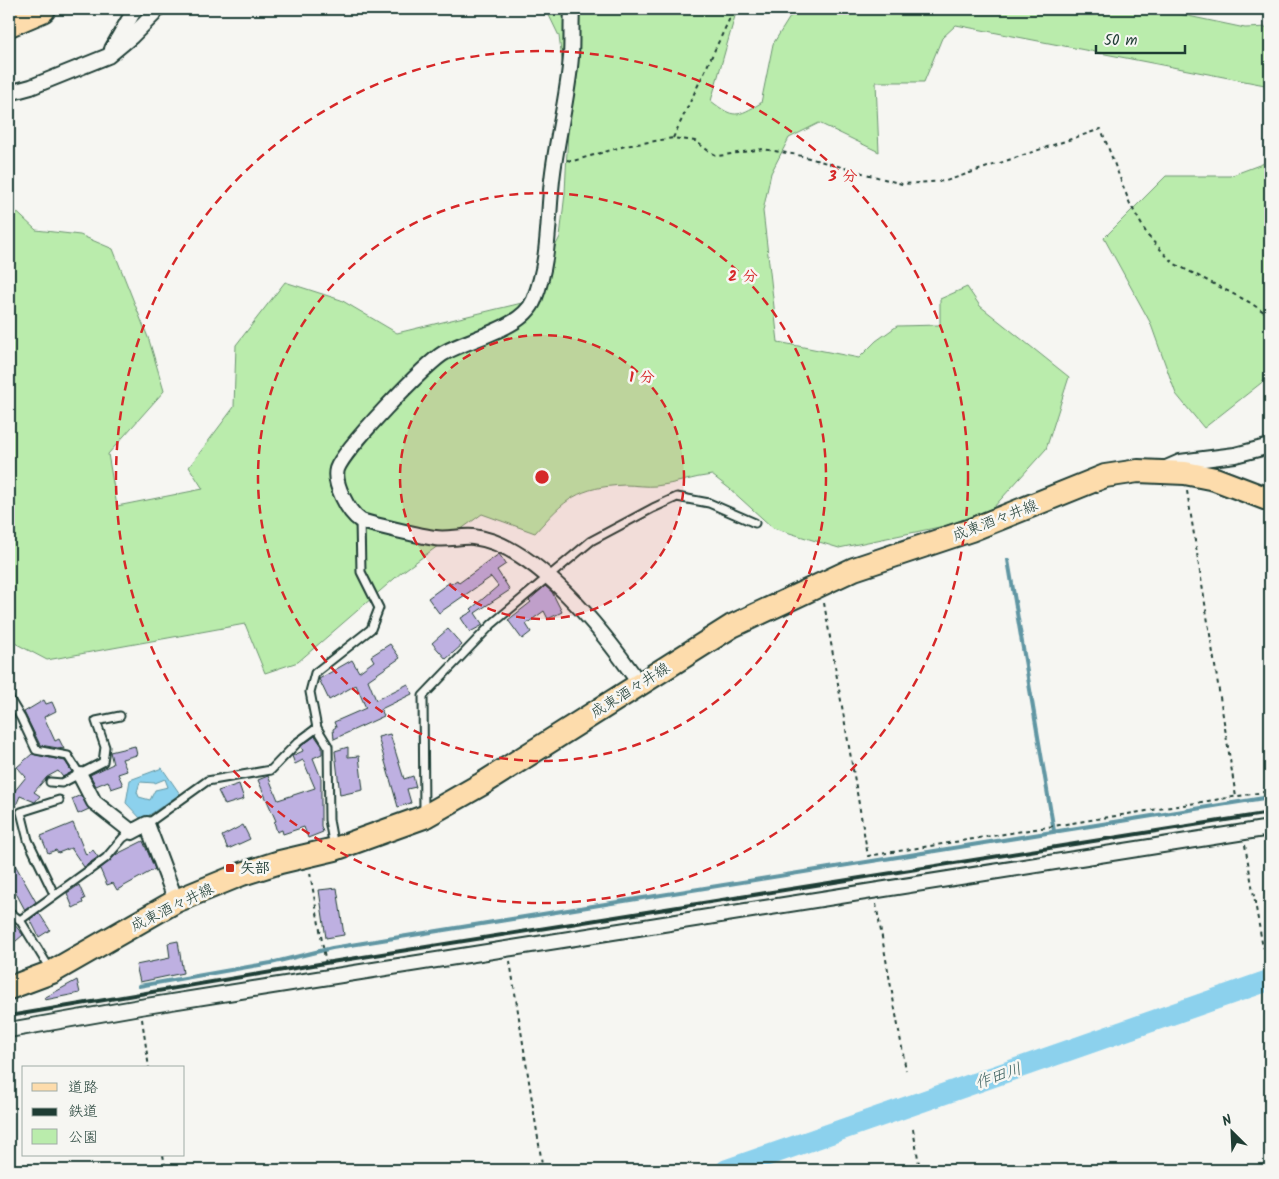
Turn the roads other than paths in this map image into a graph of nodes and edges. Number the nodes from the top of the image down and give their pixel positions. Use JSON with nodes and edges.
{"nodes":[{"id":1,"x":42,"y":9,"type":"edge"},
{"id":2,"x":135,"y":9,"type":"edge"},
{"id":3,"x":156,"y":9,"type":"edge"},
{"id":4,"x":572,"y":9,"type":"edge"},
{"id":5,"x":9,"y":23,"type":"edge"},
{"id":6,"x":108,"y":56,"type":"junction"},
{"id":7,"x":9,"y":93,"type":"edge"},
{"id":8,"x":1270,"y":446,"type":"edge"},
{"id":9,"x":1159,"y":472,"type":"junction"},
{"id":10,"x":1270,"y":500,"type":"edge"},
{"id":11,"x":360,"y":520,"type":"junction"},
{"id":12,"x":755,"y":522,"type":"dead end"},
{"id":13,"x":549,"y":577,"type":"junction"},
{"id":14,"x":639,"y":683,"type":"junction"},
{"id":15,"x":9,"y":698,"type":"edge"},
{"id":16,"x":120,"y":716,"type":"dead end"},
{"id":17,"x":317,"y":728,"type":"junction"},
{"id":18,"x":80,"y":775,"type":"junction"},
{"id":19,"x":50,"y":782,"type":"dead end"},
{"id":20,"x":59,"y":800,"type":"dead end"},
{"id":21,"x":424,"y":817,"type":"junction"},
{"id":22,"x":147,"y":824,"type":"junction"},
{"id":23,"x":1270,"y":828,"type":"edge"},
{"id":24,"x":132,"y":832,"type":"junction"},
{"id":25,"x":335,"y":849,"type":"junction"},
{"id":26,"x":54,"y":894,"type":"junction"},
{"id":27,"x":176,"y":902,"type":"junction"},
{"id":28,"x":9,"y":912,"type":"edge"},
{"id":29,"x":20,"y":920,"type":"junction"},
{"id":30,"x":52,"y":972,"type":"junction"},
{"id":31,"x":9,"y":988,"type":"edge"},
{"id":32,"x":9,"y":1030,"type":"edge"}],
"edges":[{"from":1,"to":5,"type":"highway"},
{"from":2,"to":6,"type":"street"},
{"from":3,"to":6,"type":"street"},
{"from":4,"to":11,"type":"street"},
{"from":6,"to":7,"type":"street"},
{"from":8,"to":9,"type":"street"},
{"from":9,"to":10,"type":"main road","name":"成東酒々井線"},
{"from":9,"to":14,"type":"main road","name":"成東酒々井線"},
{"from":11,"to":13,"type":"street"},
{"from":11,"to":17,"type":"lane"},
{"from":12,"to":13,"type":"lane"},
{"from":13,"to":14,"type":"street"},
{"from":13,"to":21,"type":"lane"},
{"from":14,"to":21,"type":"main road","name":"成東酒々井線"},
{"from":15,"to":18,"type":"lane"},
{"from":16,"to":18,"type":"lane"},
{"from":17,"to":22,"type":"lane"},
{"from":17,"to":25,"type":"lane"},
{"from":18,"to":19,"type":"lane"},
{"from":18,"to":24,"type":"street"},
{"from":20,"to":26,"type":"lane"},
{"from":21,"to":25,"type":"main road","name":"成東酒々井線"},
{"from":22,"to":24,"type":"street"},
{"from":22,"to":27,"type":"street"},
{"from":23,"to":32,"type":"street"},
{"from":24,"to":26,"type":"lane"},
{"from":25,"to":27,"type":"main road","name":"成東酒々井線"},
{"from":26,"to":29,"type":"lane"},
{"from":27,"to":30,"type":"main road","name":"成東酒々井線"},
{"from":28,"to":29,"type":"lane"},
{"from":29,"to":30,"type":"lane"},
{"from":30,"to":31,"type":"main road","name":"成東酒々井線"}]}
